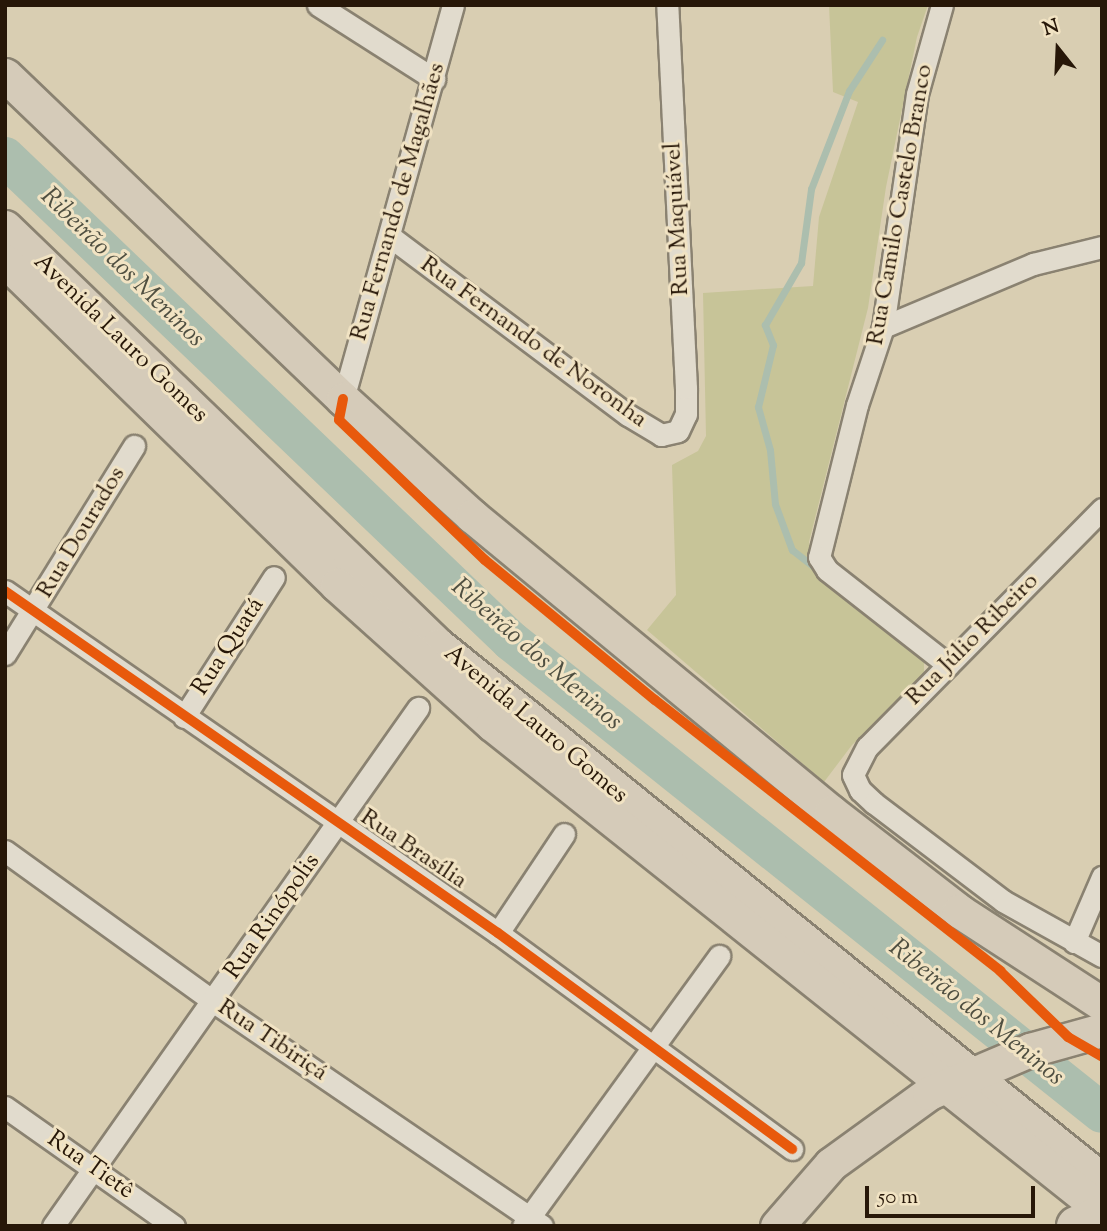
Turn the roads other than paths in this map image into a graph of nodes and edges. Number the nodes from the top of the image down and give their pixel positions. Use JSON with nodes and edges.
{"nodes":[{"id":1,"x":318,"y":5,"type":"edge"},
{"id":2,"x":453,"y":5,"type":"edge"},
{"id":3,"x":667,"y":5,"type":"edge"},
{"id":4,"x":942,"y":5,"type":"edge"},
{"id":5,"x":5,"y":75,"type":"edge"},
{"id":6,"x":434,"y":79,"type":"junction"},
{"id":7,"x":5,"y":227,"type":"edge"},
{"id":8,"x":392,"y":238,"type":"junction"},
{"id":9,"x":1102,"y":247,"type":"edge"},
{"id":10,"x":5,"y":261,"type":"edge"},
{"id":11,"x":883,"y":327,"type":"junction"},
{"id":12,"x":343,"y":399,"type":"junction"},
{"id":13,"x":678,"y":431,"type":"joint"},
{"id":14,"x":134,"y":446,"type":"dead end"},
{"id":15,"x":1102,"y":509,"type":"edge"},
{"id":16,"x":274,"y":577,"type":"dead end"},
{"id":17,"x":5,"y":591,"type":"edge"},
{"id":18,"x":35,"y":611,"type":"junction"},
{"id":19,"x":5,"y":654,"type":"edge"},
{"id":20,"x":948,"y":665,"type":"junction"},
{"id":21,"x":418,"y":708,"type":"dead end"},
{"id":22,"x":184,"y":717,"type":"junction"},
{"id":23,"x":338,"y":824,"type":"junction"},
{"id":24,"x":565,"y":834,"type":"dead end"},
{"id":25,"x":5,"y":851,"type":"edge"},
{"id":26,"x":1102,"y":877,"type":"edge"},
{"id":27,"x":498,"y":933,"type":"junction"},
{"id":28,"x":1074,"y":942,"type":"junction"},
{"id":29,"x":719,"y":956,"type":"dead end"},
{"id":30,"x":1102,"y":956,"type":"edge"},
{"id":31,"x":1048,"y":965,"type":"junction"},
{"id":32,"x":214,"y":1002,"type":"junction"},
{"id":33,"x":1102,"y":1004,"type":"edge"},
{"id":34,"x":1102,"y":1030,"type":"edge"},
{"id":35,"x":1065,"y":1038,"type":"junction"},
{"id":36,"x":654,"y":1046,"type":"junction"},
{"id":37,"x":954,"y":1079,"type":"junction"},
{"id":38,"x":5,"y":1107,"type":"edge"},
{"id":39,"x":792,"y":1149,"type":"dead end"},
{"id":40,"x":95,"y":1170,"type":"junction"},
{"id":41,"x":1102,"y":1180,"type":"edge"},
{"id":42,"x":1102,"y":1212,"type":"edge"},
{"id":43,"x":532,"y":1223,"type":"edge"},
{"id":44,"x":54,"y":1226,"type":"edge"},
{"id":45,"x":174,"y":1226,"type":"edge"},
{"id":46,"x":777,"y":1226,"type":"edge"},
{"id":47,"x":1076,"y":1226,"type":"edge"}],
"edges":[{"from":1,"to":6,"type":"street"},
{"from":2,"to":6,"type":"street","name":"Rua Fernando de Magalhães"},
{"from":3,"to":13,"type":"street","name":"Rua Maquiável"},
{"from":4,"to":11,"type":"street","name":"Rua Camilo Castelo Branco"},
{"from":5,"to":12,"type":"main road"},
{"from":6,"to":8,"type":"street","name":"Rua Fernando de Magalhães"},
{"from":7,"to":37,"type":"main road","name":"Avenida Lauro Gomes"},
{"from":8,"to":12,"type":"street","name":"Rua Fernando de Magalhães"},
{"from":8,"to":13,"type":"street","name":"Rua Fernando de Noronha"},
{"from":9,"to":11,"type":"street"},
{"from":10,"to":37,"type":"main road","name":"Avenida Lauro Gomes"},
{"from":11,"to":20,"type":"street","name":"Rua Camilo Castelo Branco"},
{"from":12,"to":31,"type":"main road"},
{"from":14,"to":18,"type":"street","name":"Rua Dourados"},
{"from":15,"to":20,"type":"street","name":"Rua Júlio Ribeiro"},
{"from":16,"to":22,"type":"street","name":"Rua Quatá"},
{"from":17,"to":18,"type":"street","name":"Rua Brasília"},
{"from":18,"to":19,"type":"street","name":"Rua Dourados"},
{"from":18,"to":22,"type":"street","name":"Rua Brasília"},
{"from":20,"to":28,"type":"street","name":"Rua Júlio Ribeiro"},
{"from":21,"to":23,"type":"street","name":"Rua Rinópolis"},
{"from":22,"to":23,"type":"street","name":"Rua Brasília"},
{"from":23,"to":27,"type":"street","name":"Rua Brasília"},
{"from":23,"to":32,"type":"street","name":"Rua Rinópolis"},
{"from":24,"to":27,"type":"street"},
{"from":25,"to":32,"type":"street","name":"Rua Tibiriçá"},
{"from":26,"to":28,"type":"street"},
{"from":27,"to":36,"type":"street","name":"Rua Brasília"},
{"from":28,"to":30,"type":"street"},
{"from":29,"to":36,"type":"street"},
{"from":31,"to":33,"type":"main road"},
{"from":31,"to":35,"type":"main road"},
{"from":32,"to":40,"type":"street","name":"Rua Rinópolis"},
{"from":32,"to":43,"type":"street","name":"Rua Tibiriçá"},
{"from":34,"to":35,"type":"main road"},
{"from":35,"to":37,"type":"main road"},
{"from":36,"to":39,"type":"street","name":"Rua Brasília"},
{"from":36,"to":43,"type":"street"},
{"from":37,"to":41,"type":"main road","name":"Avenida Lauro Gomes"},
{"from":37,"to":42,"type":"main road","name":"Avenida Lauro Gomes"},
{"from":37,"to":46,"type":"main road"},
{"from":38,"to":40,"type":"street","name":"Rua Tietê"},
{"from":40,"to":44,"type":"street","name":"Rua Rinópolis"},
{"from":40,"to":45,"type":"street","name":"Rua Tietê"},
{"from":42,"to":47,"type":"highway"}]}
